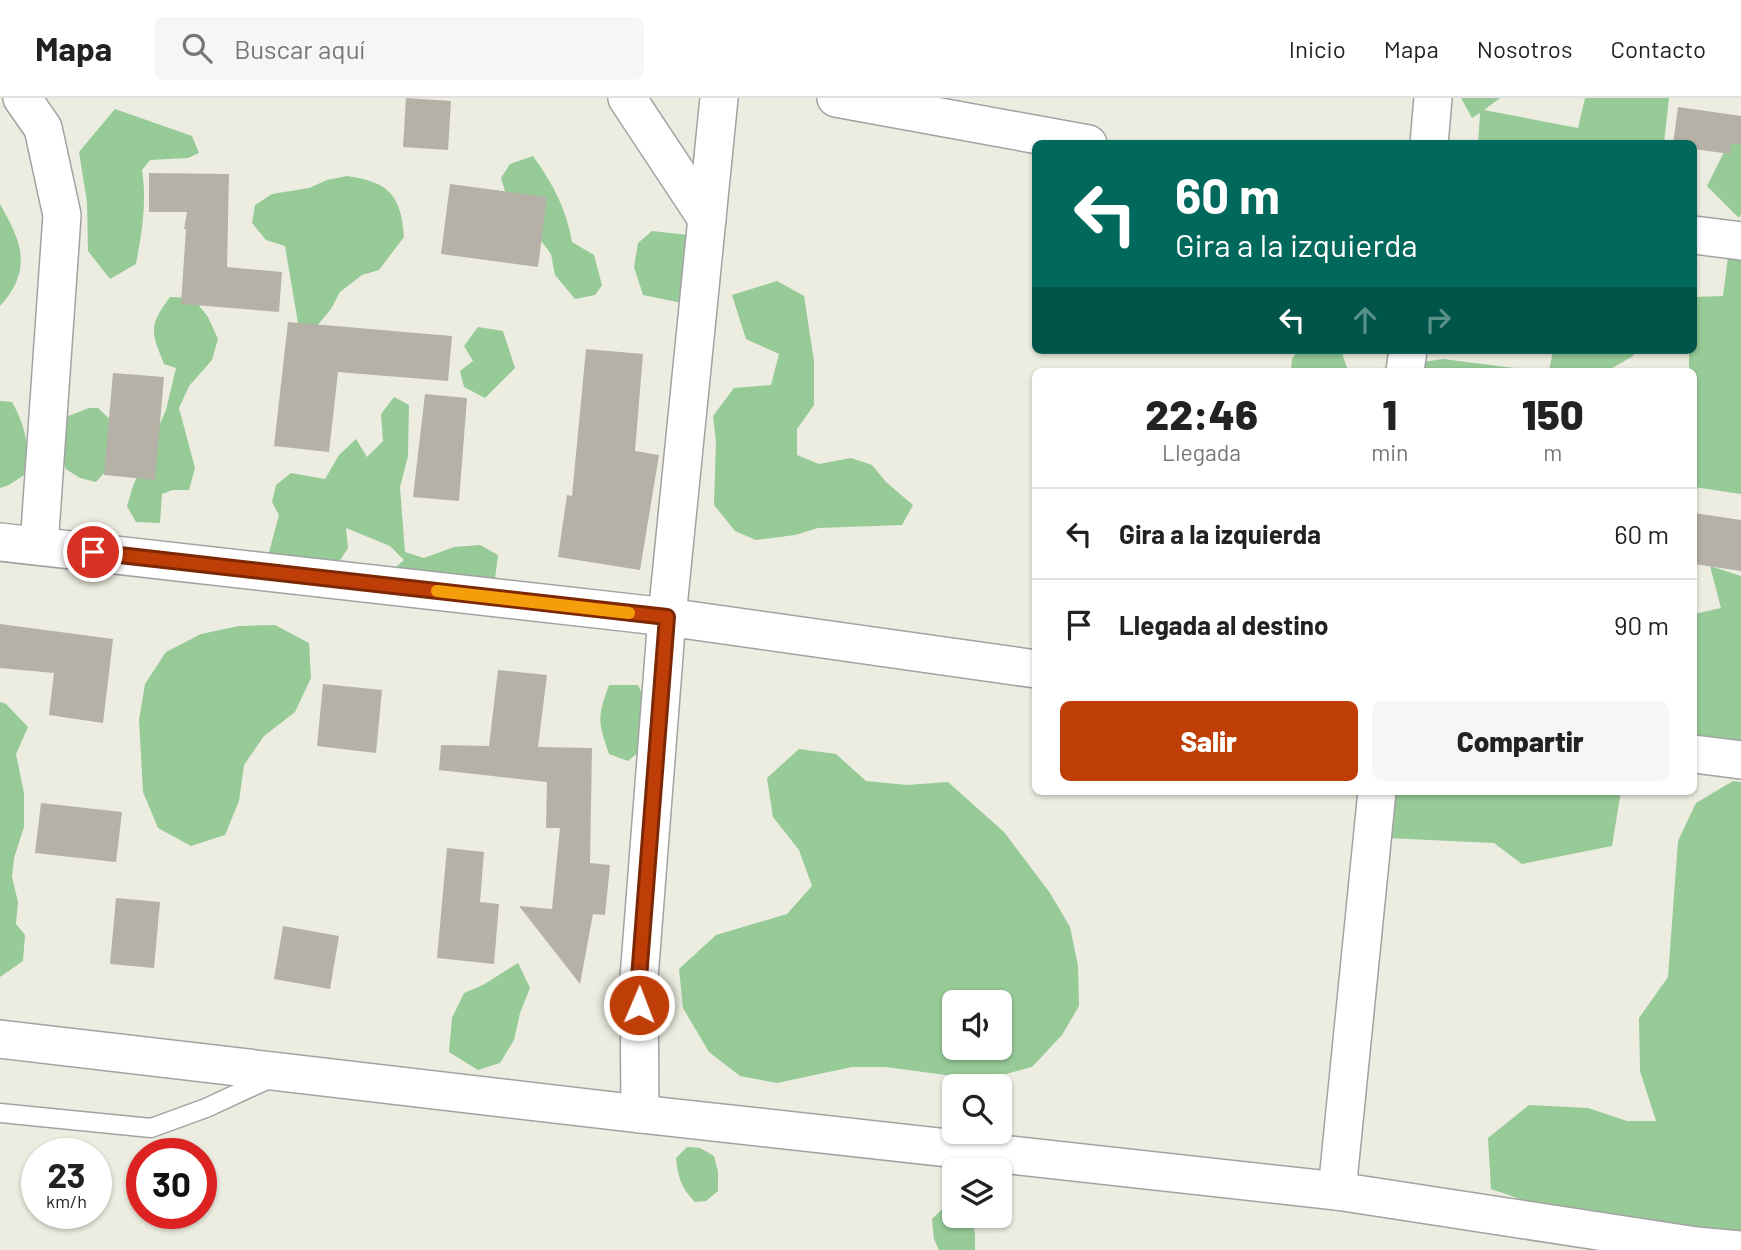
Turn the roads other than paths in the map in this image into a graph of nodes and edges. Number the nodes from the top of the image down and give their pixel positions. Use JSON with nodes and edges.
{"nodes":[{"id":1,"x":22,"y":98,"type":"edge"},
{"id":2,"x":628,"y":98,"type":"edge"},
{"id":3,"x":719,"y":98,"type":"edge"},
{"id":4,"x":836,"y":98,"type":"edge"},
{"id":5,"x":1433,"y":98,"type":"edge"},
{"id":6,"x":1066,"y":140,"type":"edge"},
{"id":7,"x":1429,"y":140,"type":"edge"},
{"id":8,"x":707,"y":219,"type":"junction"},
{"id":9,"x":1697,"y":235,"type":"edge"},
{"id":10,"x":1741,"y":241,"type":"edge"},
{"id":11,"x":0,"y":541,"type":"edge"},
{"id":12,"x":39,"y":546,"type":"junction"},
{"id":13,"x":667,"y":617,"type":"junction"},
{"id":14,"x":1032,"y":668,"type":"edge"},
{"id":15,"x":1697,"y":754,"type":"edge"},
{"id":16,"x":1741,"y":760,"type":"edge"},
{"id":17,"x":1377,"y":795,"type":"edge"},
{"id":18,"x":0,"y":1039,"type":"edge"},
{"id":19,"x":284,"y":1072,"type":"junction"},
{"id":20,"x":0,"y":1113,"type":"edge"},
{"id":21,"x":640,"y":1114,"type":"junction"},
{"id":22,"x":1337,"y":1191,"type":"junction"},
{"id":23,"x":1694,"y":1248,"type":"edge"},
{"id":24,"x":1741,"y":1250,"type":"edge"}],
"edges":[{"from":1,"to":12,"type":"street"},
{"from":2,"to":8,"type":"street"},
{"from":3,"to":8,"type":"street"},
{"from":4,"to":6,"type":"street"},
{"from":5,"to":7,"type":"street"},
{"from":8,"to":13,"type":"street"},
{"from":9,"to":10,"type":"street"},
{"from":11,"to":12,"type":"street"},
{"from":12,"to":13,"type":"street"},
{"from":13,"to":14,"type":"street"},
{"from":13,"to":21,"type":"street"},
{"from":15,"to":16,"type":"street"},
{"from":17,"to":22,"type":"street"},
{"from":18,"to":19,"type":"street"},
{"from":19,"to":20,"type":"lane"},
{"from":19,"to":21,"type":"street"},
{"from":21,"to":22,"type":"street"},
{"from":22,"to":23,"type":"street"},
{"from":23,"to":24,"type":"street"}]}
